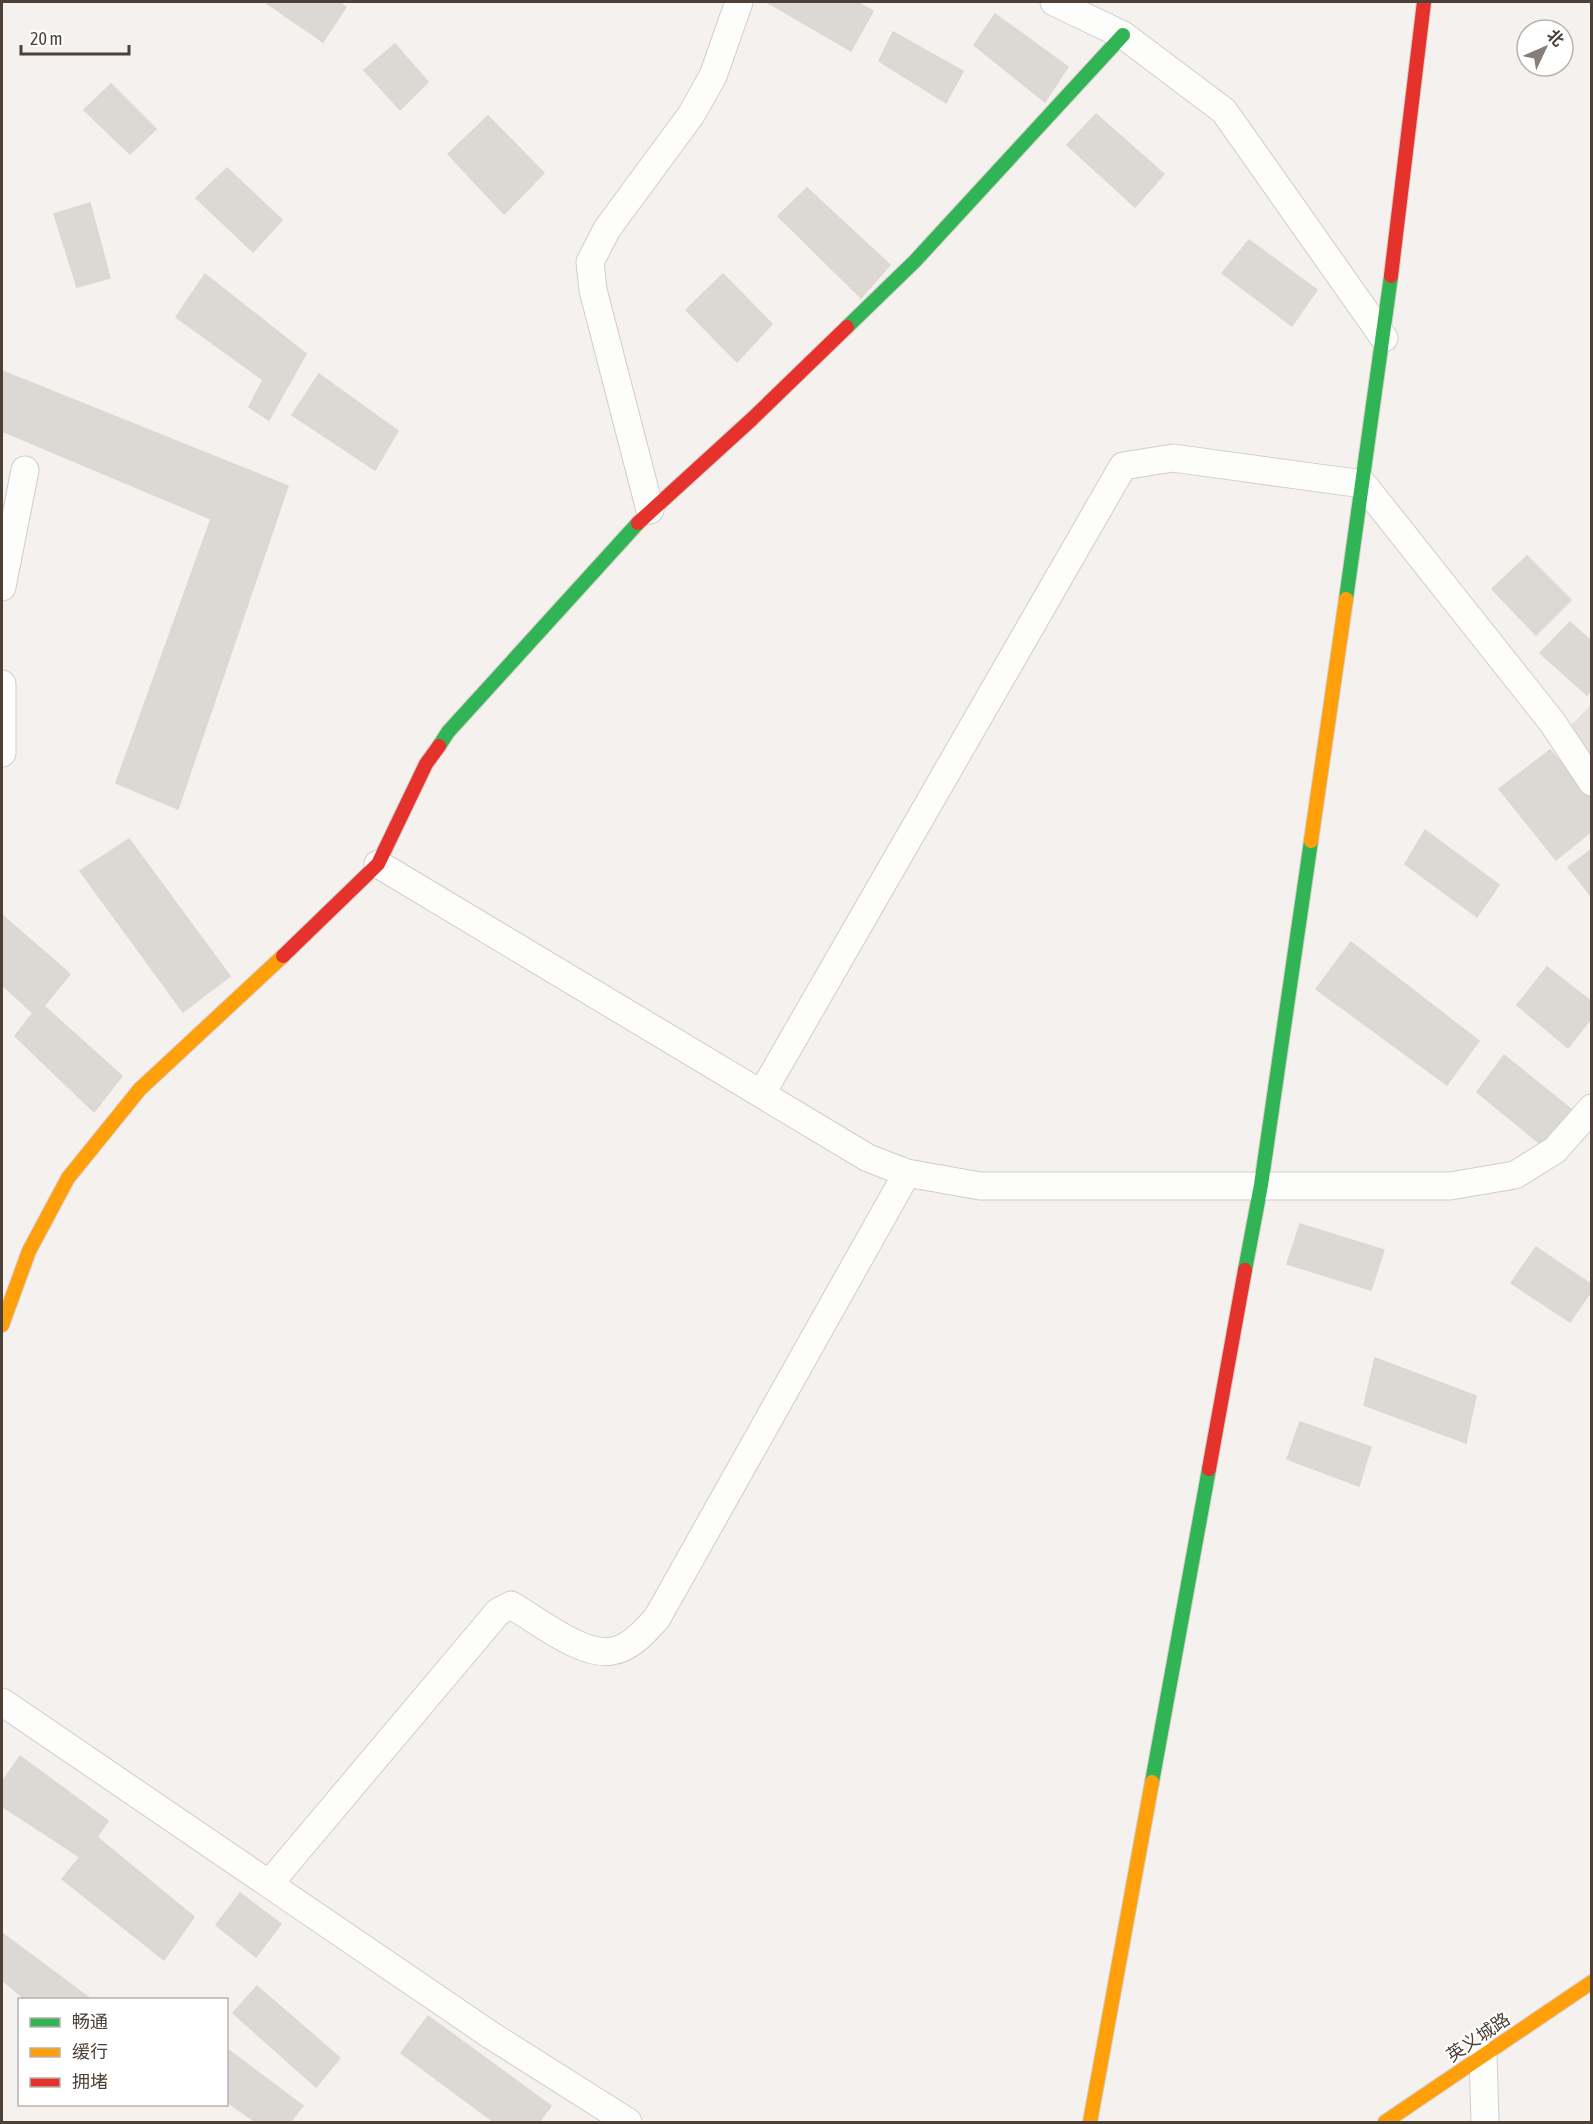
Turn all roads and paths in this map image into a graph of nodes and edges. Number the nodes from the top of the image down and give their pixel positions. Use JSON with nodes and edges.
{"nodes":[{"id":1,"x":739,"y":2,"type":"edge"},
{"id":2,"x":1054,"y":2,"type":"edge"},
{"id":3,"x":1424,"y":2,"type":"edge"},
{"id":4,"x":1123,"y":35,"type":"junction"},
{"id":5,"x":1384,"y":338,"type":"junction"},
{"id":6,"x":25,"y":470,"type":"dead end"},
{"id":7,"x":1363,"y":484,"type":"junction"},
{"id":8,"x":650,"y":510,"type":"junction"},
{"id":9,"x":2,"y":587,"type":"edge"},
{"id":10,"x":2,"y":684,"type":"edge"},
{"id":11,"x":2,"y":753,"type":"edge"},
{"id":12,"x":1592,"y":782,"type":"edge"},
{"id":13,"x":378,"y":864,"type":"junction"},
{"id":14,"x":762,"y":1093,"type":"junction"},
{"id":15,"x":1592,"y":1108,"type":"edge"},
{"id":16,"x":907,"y":1173,"type":"junction"},
{"id":17,"x":1261,"y":1185,"type":"junction"},
{"id":18,"x":2,"y":1325,"type":"edge"},
{"id":19,"x":2,"y":1702,"type":"edge"},
{"id":20,"x":269,"y":1884,"type":"junction"},
{"id":21,"x":1592,"y":1982,"type":"edge"},
{"id":22,"x":1483,"y":2055,"type":"junction"},
{"id":23,"x":628,"y":2122,"type":"edge"},
{"id":24,"x":1090,"y":2122,"type":"edge"},
{"id":25,"x":1385,"y":2122,"type":"edge"},
{"id":26,"x":1485,"y":2122,"type":"edge"}],
"edges":[{"from":1,"to":8,"type":"street"},
{"from":2,"to":4,"type":"street"},
{"from":3,"to":5,"type":"street"},
{"from":4,"to":5,"type":"street"},
{"from":4,"to":8,"type":"street"},
{"from":5,"to":7,"type":"street"},
{"from":6,"to":9,"type":"street"},
{"from":7,"to":12,"type":"street"},
{"from":7,"to":14,"type":"street"},
{"from":7,"to":17,"type":"street"},
{"from":8,"to":13,"type":"street"},
{"from":10,"to":11,"type":"street"},
{"from":13,"to":14,"type":"street"},
{"from":13,"to":18,"type":"street"},
{"from":14,"to":16,"type":"street"},
{"from":15,"to":17,"type":"street"},
{"from":16,"to":17,"type":"street"},
{"from":16,"to":20,"type":"street"},
{"from":17,"to":24,"type":"street"},
{"from":19,"to":20,"type":"street"},
{"from":20,"to":23,"type":"street"},
{"from":21,"to":22,"type":"street","name":"英义城路"},
{"from":22,"to":25,"type":"street","name":"英义城路"},
{"from":22,"to":26,"type":"street"}]}
